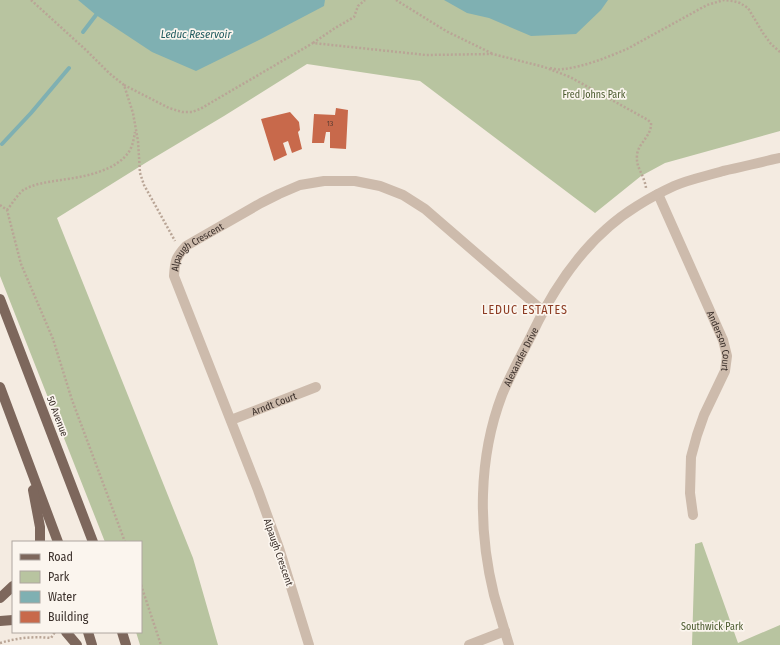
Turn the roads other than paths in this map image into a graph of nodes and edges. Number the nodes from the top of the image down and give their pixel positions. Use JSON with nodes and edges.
{"nodes":[{"id":1,"x":780,"y":158,"type":"edge"},
{"id":2,"x":653,"y":197,"type":"junction"},
{"id":3,"x":0,"y":299,"type":"edge"},
{"id":4,"x":543,"y":310,"type":"junction"},
{"id":5,"x":0,"y":387,"type":"edge"},
{"id":6,"x":316,"y":387,"type":"dead end"},
{"id":7,"x":231,"y":420,"type":"junction"},
{"id":8,"x":22,"y":445,"type":"junction"},
{"id":9,"x":693,"y":516,"type":"dead end"},
{"id":10,"x":40,"y":541,"type":"edge"},
{"id":11,"x":58,"y":541,"type":"edge"},
{"id":12,"x":93,"y":541,"type":"edge"},
{"id":13,"x":12,"y":587,"type":"edge"},
{"id":14,"x":0,"y":598,"type":"edge"},
{"id":15,"x":12,"y":620,"type":"edge"},
{"id":16,"x":0,"y":621,"type":"edge"},
{"id":17,"x":505,"y":631,"type":"junction"},
{"id":18,"x":67,"y":633,"type":"edge"},
{"id":19,"x":88,"y":633,"type":"edge"},
{"id":20,"x":122,"y":633,"type":"edge"},
{"id":21,"x":77,"y":645,"type":"edge"},
{"id":22,"x":92,"y":645,"type":"edge"},
{"id":23,"x":126,"y":645,"type":"edge"},
{"id":24,"x":309,"y":645,"type":"edge"},
{"id":25,"x":469,"y":645,"type":"edge"},
{"id":26,"x":509,"y":645,"type":"edge"}],
"edges":[{"from":1,"to":2,"type":"street","name":"Alexander Drive"},
{"from":2,"to":4,"type":"street","name":"Alexander Drive"},
{"from":2,"to":9,"type":"street","name":"Anderson Court"},
{"from":3,"to":12,"type":"main road","name":"50 Avenue"},
{"from":4,"to":7,"type":"street","name":"Alpaugh Crescent"},
{"from":4,"to":17,"type":"street","name":"Alexander Drive"},
{"from":5,"to":8,"type":"main road"},
{"from":6,"to":7,"type":"street","name":"Arndt Court"},
{"from":7,"to":24,"type":"street","name":"Alpaugh Crescent"},
{"from":8,"to":10,"type":"main road"},
{"from":8,"to":11,"type":"main road"},
{"from":13,"to":14,"type":"main road"},
{"from":15,"to":16,"type":"main road"},
{"from":17,"to":25,"type":"street"},
{"from":17,"to":26,"type":"street","name":"Alexander Drive"},
{"from":18,"to":21,"type":"main road"},
{"from":19,"to":22,"type":"main road"},
{"from":20,"to":23,"type":"main road"}]}
